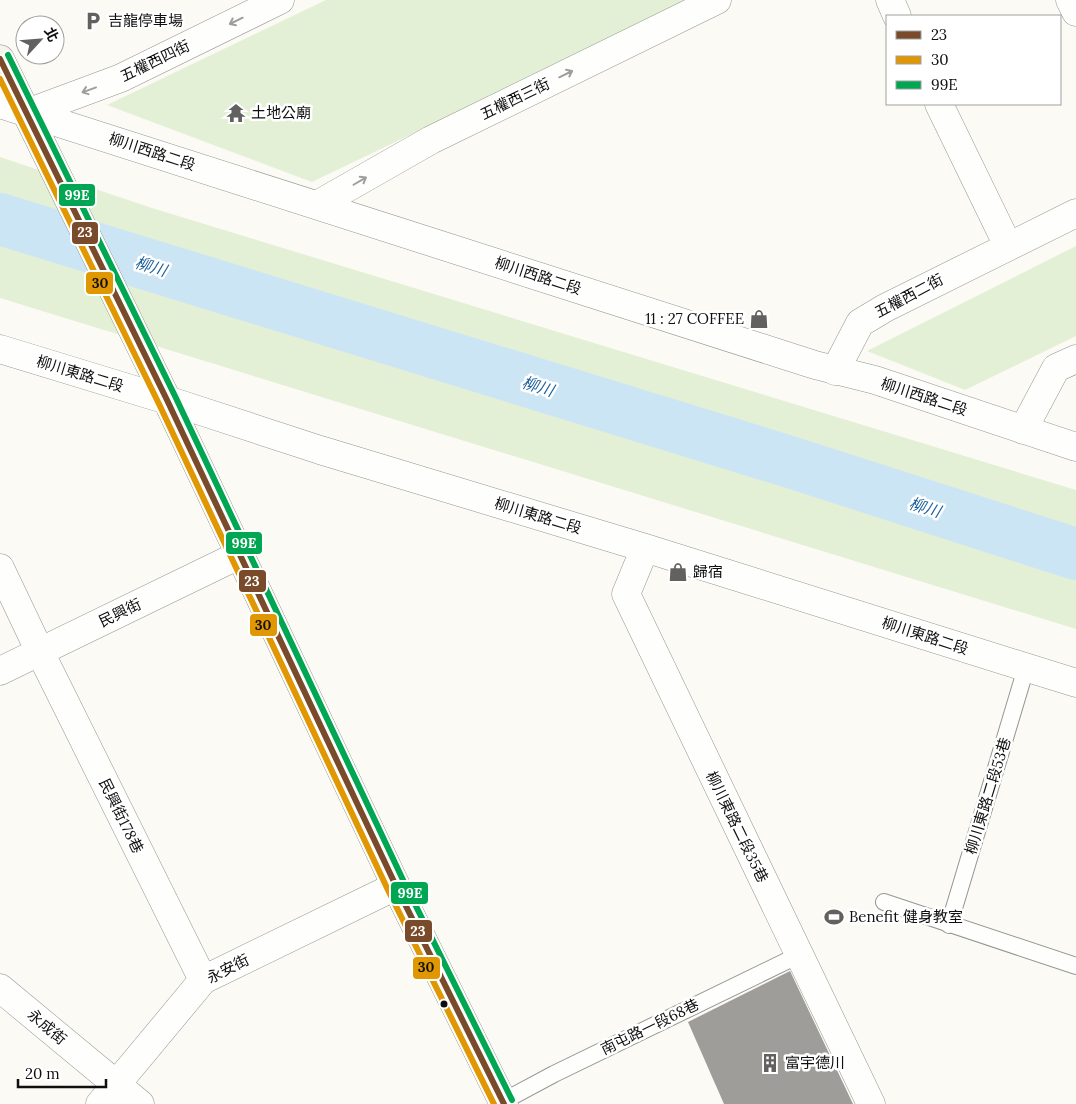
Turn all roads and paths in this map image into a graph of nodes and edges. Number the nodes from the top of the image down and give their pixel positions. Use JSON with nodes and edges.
{"nodes":[{"id":1,"x":280,"y":0,"type":"edge"},
{"id":2,"x":717,"y":0,"type":"edge"},
{"id":3,"x":890,"y":0,"type":"edge"},
{"id":4,"x":1070,"y":0,"type":"edge"},
{"id":5,"x":1076,"y":12,"type":"edge"},
{"id":6,"x":897,"y":15,"type":"edge"},
{"id":7,"x":0,"y":59,"type":"edge"},
{"id":8,"x":0,"y":104,"type":"edge"},
{"id":9,"x":940,"y":105,"type":"edge"},
{"id":10,"x":27,"y":112,"type":"junction"},
{"id":11,"x":317,"y":205,"type":"junction"},
{"id":12,"x":1076,"y":213,"type":"edge"},
{"id":13,"x":1008,"y":246,"type":"junction"},
{"id":14,"x":0,"y":349,"type":"edge"},
{"id":15,"x":1076,"y":359,"type":"edge"},
{"id":16,"x":835,"y":371,"type":"junction"},
{"id":17,"x":167,"y":400,"type":"junction"},
{"id":18,"x":1024,"y":430,"type":"junction"},
{"id":19,"x":1076,"y":447,"type":"edge"},
{"id":20,"x":645,"y":548,"type":"junction"},
{"id":21,"x":239,"y":555,"type":"junction"},
{"id":22,"x":0,"y":568,"type":"edge"},
{"id":23,"x":40,"y":652,"type":"junction"},
{"id":24,"x":1026,"y":668,"type":"junction"},
{"id":25,"x":0,"y":672,"type":"edge"},
{"id":26,"x":1076,"y":683,"type":"edge"},
{"id":27,"x":396,"y":886,"type":"junction"},
{"id":28,"x":884,"y":902,"type":"dead end"},
{"id":29,"x":949,"y":925,"type":"junction"},
{"id":30,"x":799,"y":955,"type":"junction"},
{"id":31,"x":1076,"y":966,"type":"edge"},
{"id":32,"x":203,"y":980,"type":"junction"},
{"id":33,"x":0,"y":988,"type":"edge"},
{"id":34,"x":108,"y":1094,"type":"edge"},
{"id":35,"x":502,"y":1103,"type":"edge"},
{"id":36,"x":140,"y":1104,"type":"edge"},
{"id":37,"x":871,"y":1104,"type":"edge"}],
"edges":[{"from":1,"to":10,"type":"street","name":"五權西四街","one_way":true},
{"from":11,"to":2,"type":"street","name":"五權西三街","one_way":true},
{"from":3,"to":6,"type":"street"},
{"from":4,"to":5,"type":"street"},
{"from":7,"to":10,"type":"main road"},
{"from":8,"to":10,"type":"street","name":"柳川西路二段"},
{"from":9,"to":13,"type":"street"},
{"from":10,"to":11,"type":"street","name":"柳川西路二段"},
{"from":10,"to":17,"type":"main road"},
{"from":11,"to":16,"type":"street","name":"柳川西路二段"},
{"from":12,"to":13,"type":"street","name":"五權西二街"},
{"from":13,"to":16,"type":"street","name":"五權西二街"},
{"from":14,"to":17,"type":"street","name":"柳川東路二段"},
{"from":15,"to":18,"type":"street"},
{"from":16,"to":18,"type":"street","name":"柳川西路二段"},
{"from":17,"to":20,"type":"street","name":"柳川東路二段"},
{"from":17,"to":21,"type":"main road"},
{"from":18,"to":19,"type":"street","name":"柳川西路二段"},
{"from":20,"to":24,"type":"street","name":"柳川東路二段"},
{"from":20,"to":30,"type":"street","name":"柳川東路二段35巷"},
{"from":21,"to":23,"type":"street","name":"民興街"},
{"from":21,"to":27,"type":"main road"},
{"from":22,"to":23,"type":"street","name":"民興街178巷"},
{"from":23,"to":25,"type":"street","name":"民興街"},
{"from":23,"to":32,"type":"street","name":"民興街178巷"},
{"from":24,"to":26,"type":"street","name":"柳川東路二段"},
{"from":24,"to":29,"type":"lane","name":"柳川東路二段53巷"},
{"from":27,"to":32,"type":"street","name":"永安街"},
{"from":27,"to":35,"type":"main road"},
{"from":28,"to":29,"type":"lane"},
{"from":29,"to":31,"type":"lane"},
{"from":30,"to":35,"type":"lane","name":"南屯路一段68巷"},
{"from":30,"to":37,"type":"street","name":"柳川東路二段35巷"},
{"from":32,"to":34,"type":"street","name":"永安街"},
{"from":33,"to":34,"type":"street","name":"永成街"},
{"from":34,"to":36,"type":"street","name":"永成街"}]}
